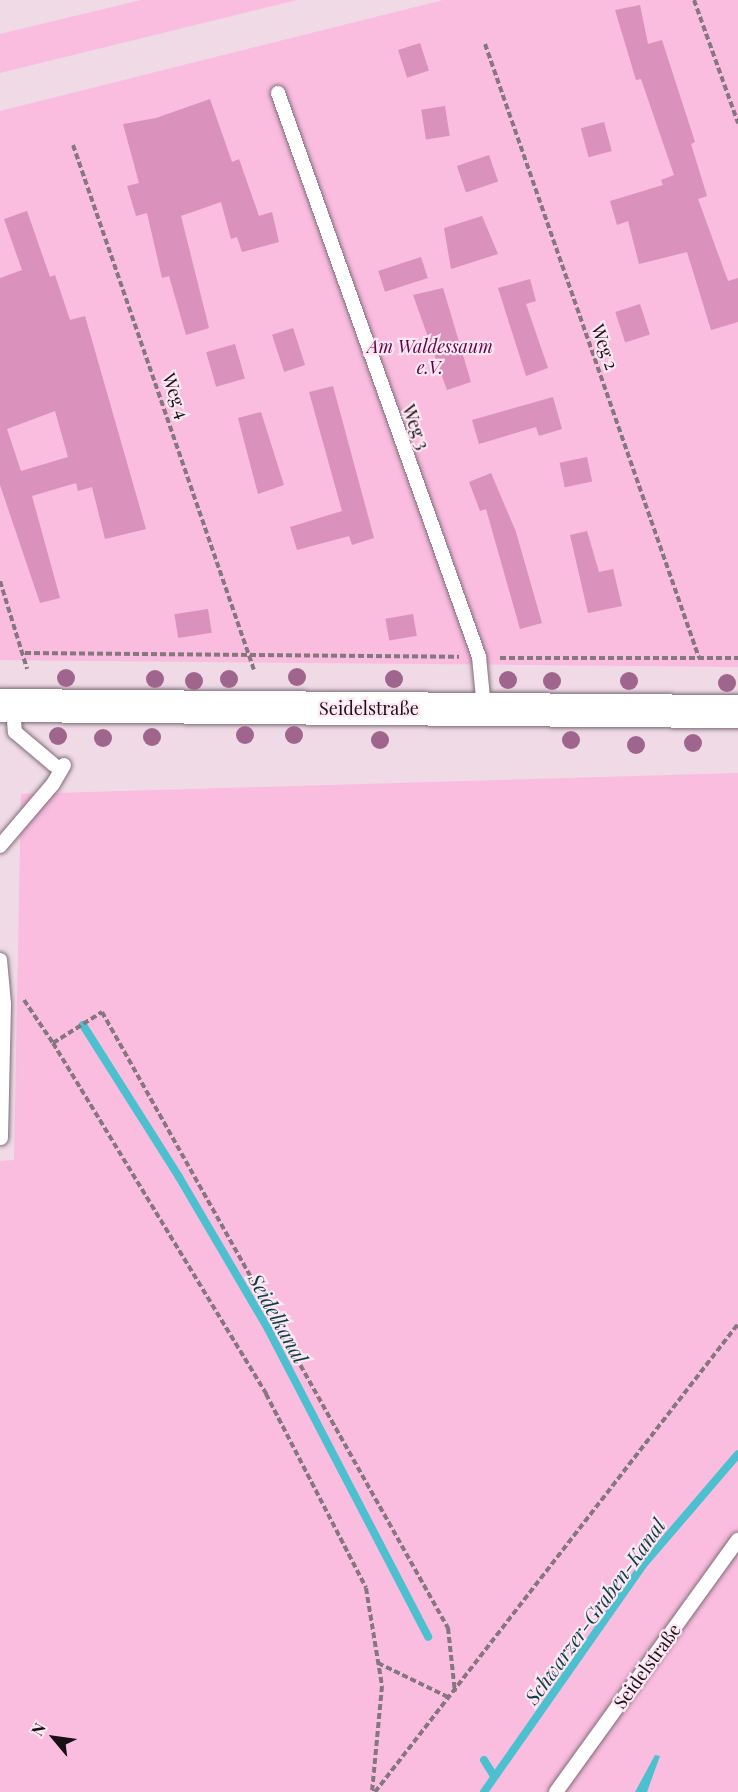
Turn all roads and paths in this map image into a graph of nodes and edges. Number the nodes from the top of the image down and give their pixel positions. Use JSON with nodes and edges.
{"nodes":[{"id":1,"x":694,"y":0,"type":"edge"},
{"id":2,"x":486,"y":44,"type":"dead end"},
{"id":3,"x":278,"y":93,"type":"dead end"},
{"id":4,"x":738,"y":123,"type":"edge"},
{"id":5,"x":73,"y":145,"type":"dead end"},
{"id":6,"x":0,"y":581,"type":"edge"},
{"id":7,"x":25,"y":653,"type":"junction"},
{"id":8,"x":252,"y":655,"type":"junction"},
{"id":9,"x":479,"y":657,"type":"junction"},
{"id":10,"x":699,"y":658,"type":"junction"},
{"id":11,"x":738,"y":658,"type":"edge"},
{"id":12,"x":27,"y":669,"type":"dead end"},
{"id":13,"x":255,"y":670,"type":"dead end"},
{"id":14,"x":6,"y":706,"type":"edge"},
{"id":15,"x":484,"y":708,"type":"junction"},
{"id":16,"x":738,"y":711,"type":"edge"},
{"id":17,"x":0,"y":846,"type":"edge"},
{"id":18,"x":0,"y":960,"type":"edge"},
{"id":19,"x":2,"y":984,"type":"junction"},
{"id":20,"x":53,"y":1043,"type":"junction"},
{"id":21,"x":1,"y":1138,"type":"edge"},
{"id":22,"x":738,"y":1324,"type":"edge"},
{"id":23,"x":738,"y":1540,"type":"edge"},
{"id":24,"x":378,"y":1663,"type":"junction"},
{"id":25,"x":455,"y":1692,"type":"junction"},
{"id":26,"x":450,"y":1698,"type":"junction"},
{"id":27,"x":373,"y":1792,"type":"edge"},
{"id":28,"x":556,"y":1792,"type":"edge"}],
"edges":[{"from":1,"to":4,"type":"path"},
{"from":2,"to":10,"type":"path","name":"Weg 2"},
{"from":3,"to":9,"type":"lane","name":"Weg 3"},
{"from":5,"to":8,"type":"path","name":"Weg 4"},
{"from":6,"to":7,"type":"path"},
{"from":7,"to":8,"type":"path"},
{"from":7,"to":12,"type":"path"},
{"from":8,"to":9,"type":"path"},
{"from":8,"to":13,"type":"path","name":"Weg 4"},
{"from":9,"to":10,"type":"path"},
{"from":9,"to":15,"type":"lane","name":"Weg 3"},
{"from":10,"to":11,"type":"path"},
{"from":14,"to":15,"type":"main road","name":"Seidelstraße"},
{"from":14,"to":17,"type":"lane"},
{"from":15,"to":16,"type":"main road","name":"Seidelstraße"},
{"from":18,"to":19,"type":"lane"},
{"from":19,"to":20,"type":"path"},
{"from":19,"to":21,"type":"lane"},
{"from":20,"to":24,"type":"path"},
{"from":20,"to":25,"type":"path"},
{"from":22,"to":25,"type":"path"},
{"from":23,"to":28,"type":"lane","name":"Seidelstraße"},
{"from":24,"to":26,"type":"path"},
{"from":24,"to":27,"type":"path"},
{"from":25,"to":26,"type":"path"},
{"from":26,"to":27,"type":"path"}]}
